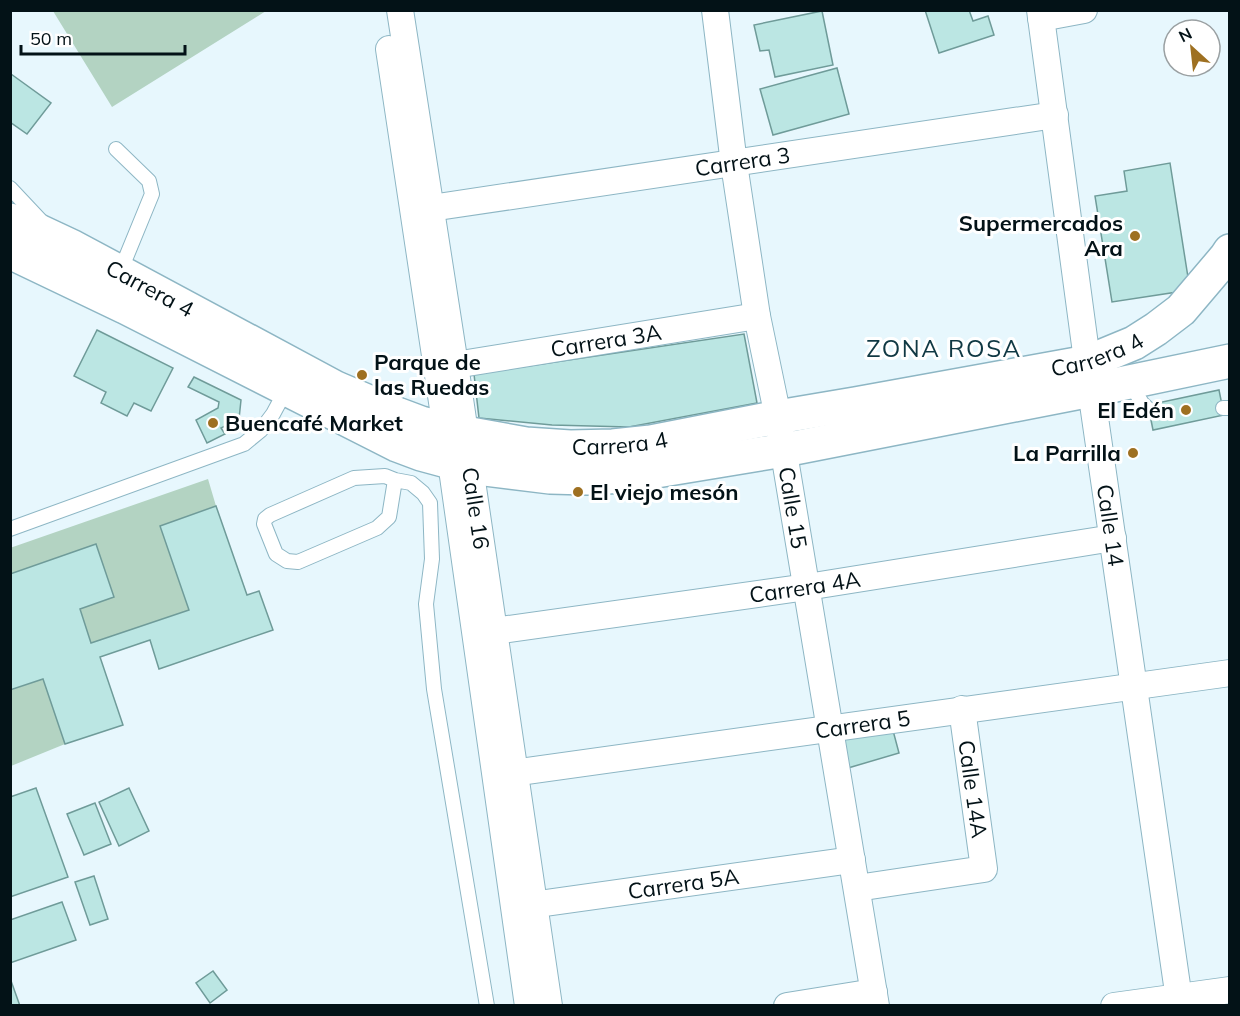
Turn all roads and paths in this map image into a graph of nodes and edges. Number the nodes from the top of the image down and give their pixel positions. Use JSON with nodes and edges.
{"nodes":[{"id":1,"x":383,"y":10,"type":"edge"},
{"id":2,"x":400,"y":10,"type":"edge"},
{"id":3,"x":715,"y":10,"type":"edge"},
{"id":4,"x":1084,"y":10,"type":"edge"},
{"id":5,"x":1041,"y":14,"type":"edge"},
{"id":6,"x":1055,"y":115,"type":"junction"},
{"id":7,"x":116,"y":149,"type":"dead end"},
{"id":8,"x":734,"y":164,"type":"junction"},
{"id":9,"x":10,"y":188,"type":"edge"},
{"id":10,"x":431,"y":208,"type":"junction"},
{"id":11,"x":10,"y":220,"type":"edge"},
{"id":12,"x":1230,"y":251,"type":"edge"},
{"id":13,"x":10,"y":252,"type":"edge"},
{"id":14,"x":53,"y":255,"type":"junction"},
{"id":15,"x":120,"y":272,"type":"junction"},
{"id":16,"x":757,"y":316,"type":"junction"},
{"id":17,"x":1228,"y":364,"type":"edge"},
{"id":18,"x":455,"y":365,"type":"junction"},
{"id":19,"x":1089,"y":376,"type":"junction"},
{"id":20,"x":1128,"y":382,"type":"junction"},
{"id":21,"x":304,"y":385,"type":"junction"},
{"id":22,"x":1150,"y":411,"type":"dead end"},
{"id":23,"x":778,"y":417,"type":"junction"},
{"id":24,"x":455,"y":431,"type":"junction"},
{"id":25,"x":784,"y":450,"type":"junction"},
{"id":26,"x":460,"y":465,"type":"junction"},
{"id":27,"x":395,"y":480,"type":"junction"},
{"id":28,"x":10,"y":529,"type":"edge"},
{"id":29,"x":1113,"y":538,"type":"junction"},
{"id":30,"x":807,"y":587,"type":"junction"},
{"id":31,"x":494,"y":631,"type":"junction"},
{"id":32,"x":1230,"y":673,"type":"edge"},
{"id":33,"x":1134,"y":685,"type":"junction"},
{"id":34,"x":962,"y":709,"type":"junction"},
{"id":35,"x":830,"y":728,"type":"junction"},
{"id":36,"x":505,"y":773,"type":"junction"},
{"id":37,"x":852,"y":860,"type":"junction"},
{"id":38,"x":856,"y":888,"type":"junction"},
{"id":39,"x":524,"y":906,"type":"junction"},
{"id":40,"x":1230,"y":990,"type":"edge"},
{"id":41,"x":875,"y":999,"type":"edge"},
{"id":42,"x":1179,"y":1001,"type":"edge"},
{"id":43,"x":487,"y":1005,"type":"edge"},
{"id":44,"x":528,"y":1005,"type":"edge"},
{"id":45,"x":549,"y":1005,"type":"edge"},
{"id":46,"x":787,"y":1005,"type":"edge"},
{"id":47,"x":1114,"y":1005,"type":"edge"}],
"edges":[{"from":1,"to":24,"type":"street","name":"Calle 16"},
{"from":2,"to":10,"type":"street","name":"Calle 16"},
{"from":3,"to":8,"type":"street","name":"Calle 15"},
{"from":4,"to":5,"type":"street"},
{"from":5,"to":6,"type":"street","name":"Calle 14"},
{"from":6,"to":8,"type":"street","name":"Carrera 3"},
{"from":6,"to":19,"type":"street","name":"Calle 14"},
{"from":7,"to":15,"type":"lane"},
{"from":8,"to":10,"type":"street","name":"Carrera 3"},
{"from":8,"to":16,"type":"street","name":"Calle 15"},
{"from":9,"to":14,"type":"lane"},
{"from":10,"to":18,"type":"street","name":"Calle 16"},
{"from":11,"to":14,"type":"main road","name":"Carrera 4"},
{"from":12,"to":19,"type":"main road","name":"Carrera 4"},
{"from":13,"to":14,"type":"main road","name":"Carrera 4"},
{"from":14,"to":15,"type":"main road","name":"Carrera 4"},
{"from":14,"to":21,"type":"main road","name":"Carrera 4"},
{"from":15,"to":21,"type":"main road","name":"Carrera 4"},
{"from":16,"to":18,"type":"street","name":"Carrera 3A"},
{"from":16,"to":23,"type":"street","name":"Calle 15"},
{"from":17,"to":20,"type":"main road","name":"Carrera 4"},
{"from":18,"to":24,"type":"street","name":"Calle 16"},
{"from":19,"to":20,"type":"main road","name":"Carrera 4"},
{"from":19,"to":23,"type":"main road","name":"Carrera 4"},
{"from":19,"to":25,"type":"main road","name":"Carrera 4"},
{"from":19,"to":29,"type":"street","name":"Calle 14"},
{"from":20,"to":22,"type":"lane"},
{"from":21,"to":24,"type":"main road","name":"Carrera 4"},
{"from":21,"to":26,"type":"main road","name":"Carrera 4"},
{"from":21,"to":28,"type":"lane"},
{"from":23,"to":24,"type":"main road","name":"Carrera 4"},
{"from":23,"to":25,"type":"street","name":"Calle 15"},
{"from":24,"to":26,"type":"street","name":"Calle 16"},
{"from":25,"to":26,"type":"main road","name":"Carrera 4"},
{"from":25,"to":30,"type":"street","name":"Calle 15"},
{"from":26,"to":31,"type":"street","name":"Calle 16"},
{"from":26,"to":36,"type":"street","name":"Calle 16"},
{"from":27,"to":27,"type":"lane"},
{"from":27,"to":43,"type":"lane"},
{"from":29,"to":30,"type":"street","name":"Carrera 4A"},
{"from":29,"to":33,"type":"street","name":"Calle 14"},
{"from":30,"to":31,"type":"street","name":"Carrera 4A"},
{"from":30,"to":35,"type":"street","name":"Calle 15"},
{"from":31,"to":36,"type":"street","name":"Calle 16"},
{"from":32,"to":33,"type":"street","name":"Carrera 5"},
{"from":33,"to":34,"type":"street","name":"Carrera 5"},
{"from":33,"to":42,"type":"street","name":"Calle 14"},
{"from":34,"to":35,"type":"street","name":"Carrera 5"},
{"from":34,"to":38,"type":"street","name":"Calle 14A"},
{"from":35,"to":36,"type":"street","name":"Carrera 5"},
{"from":35,"to":37,"type":"street","name":"Calle 15"},
{"from":36,"to":39,"type":"street","name":"Calle 16"},
{"from":37,"to":38,"type":"street","name":"Calle 15"},
{"from":37,"to":39,"type":"street","name":"Carrera 5A"},
{"from":38,"to":41,"type":"street","name":"Calle 15"},
{"from":39,"to":44,"type":"street","name":"Calle 16"},
{"from":39,"to":45,"type":"street","name":"Calle 16"},
{"from":40,"to":42,"type":"street"},
{"from":41,"to":46,"type":"street"},
{"from":42,"to":47,"type":"street"}]}
